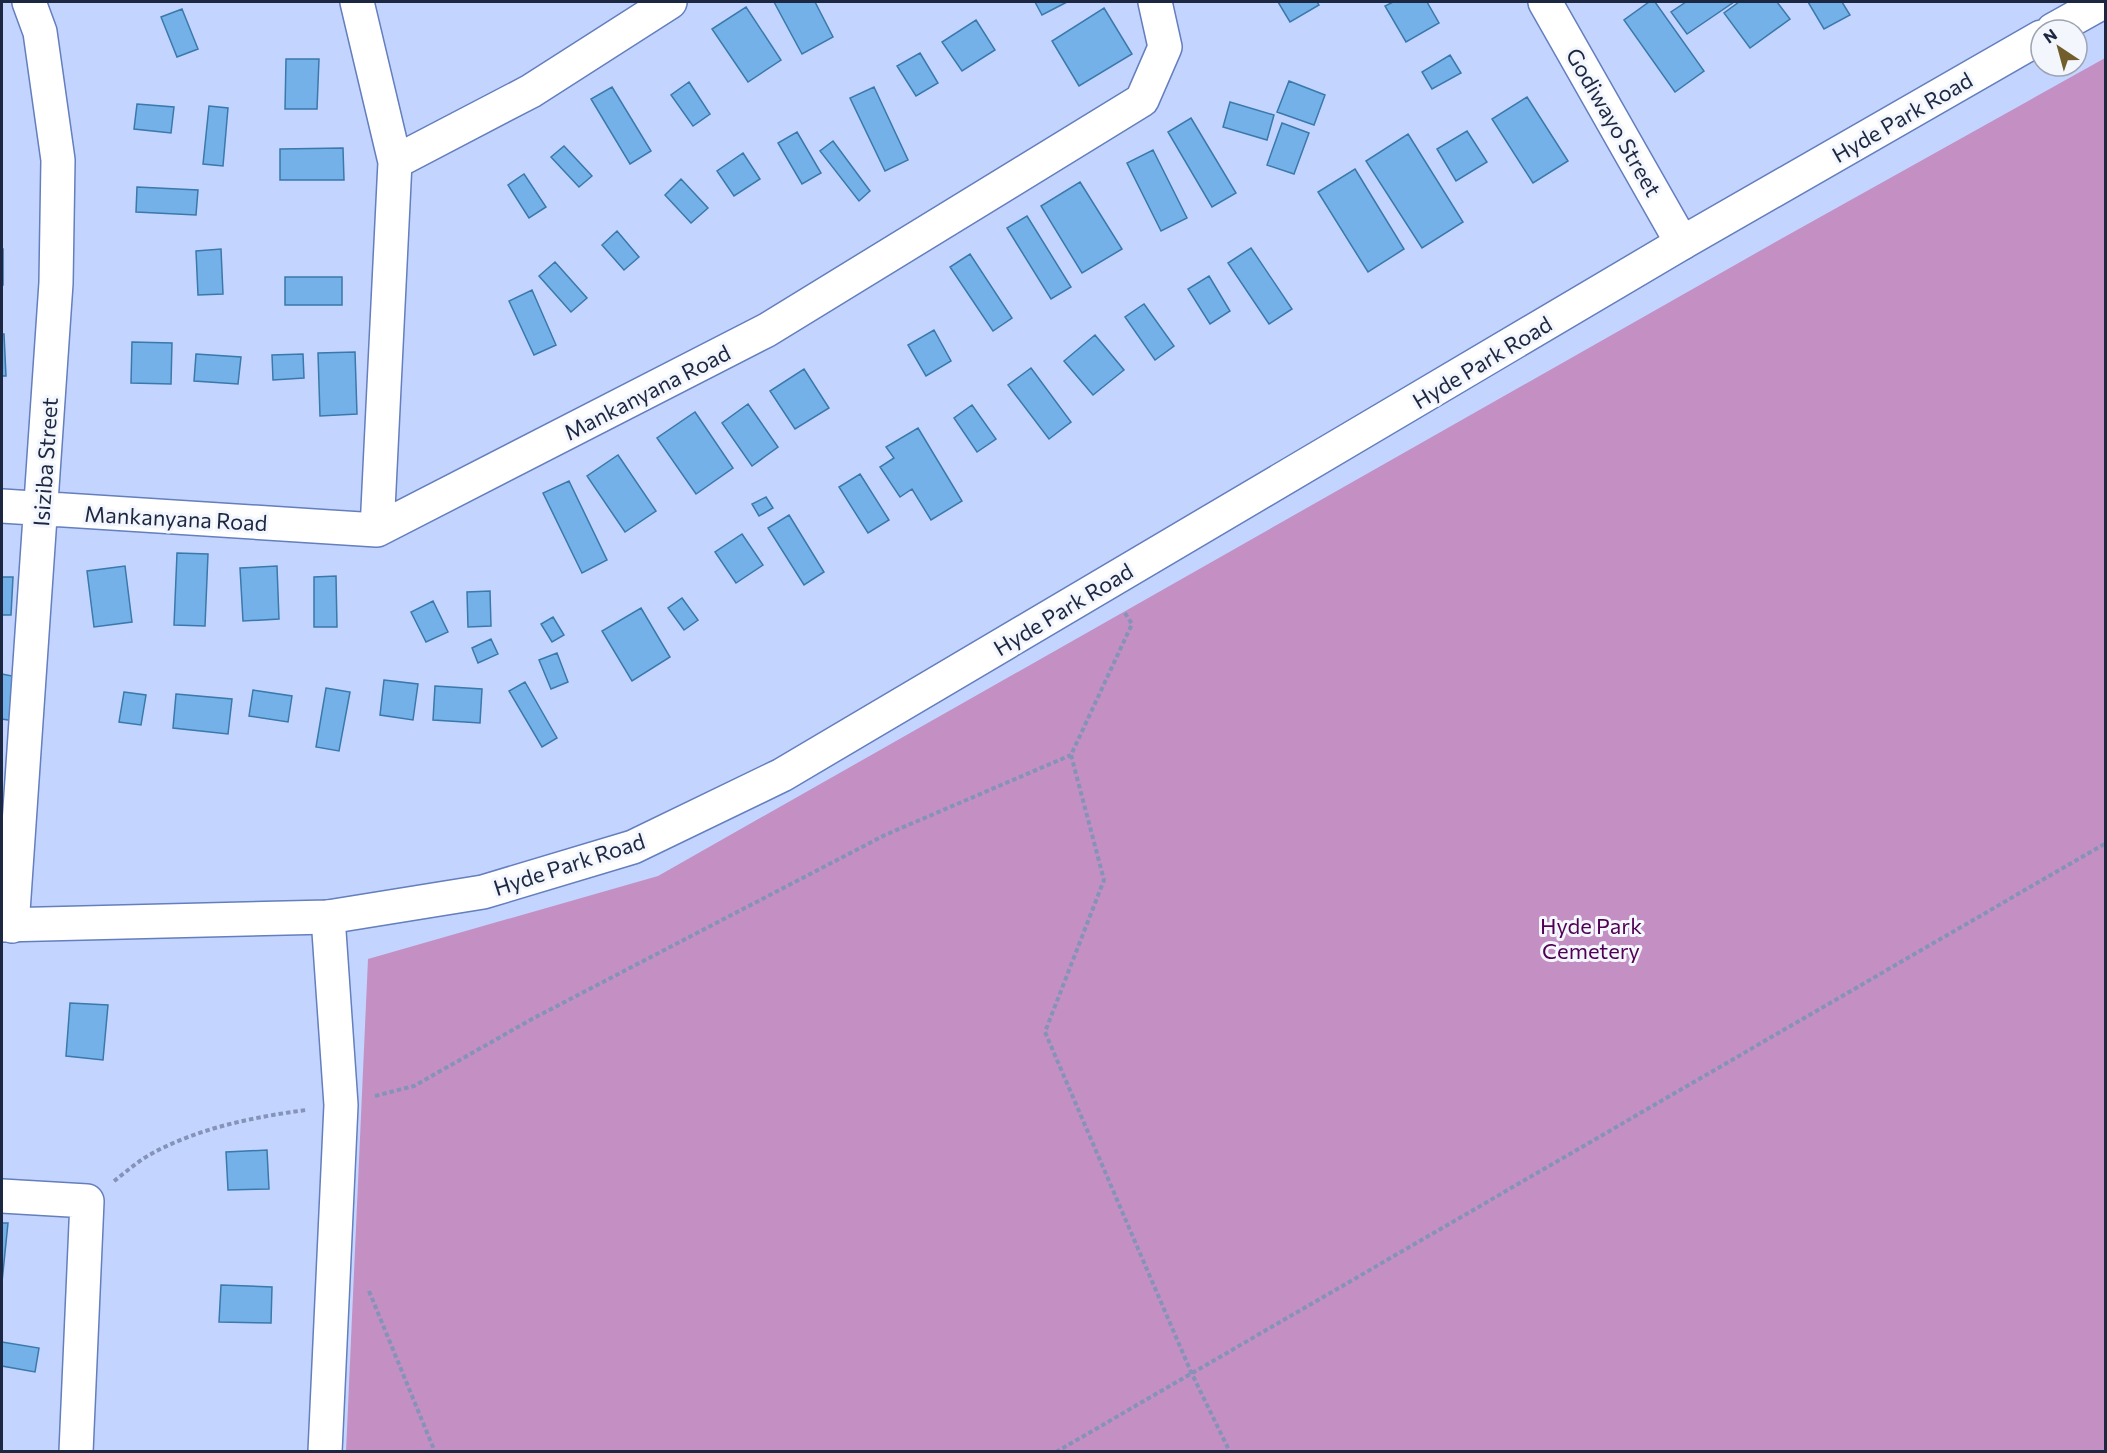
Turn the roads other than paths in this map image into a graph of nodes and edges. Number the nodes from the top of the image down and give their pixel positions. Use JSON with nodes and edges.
{"nodes":[{"id":1,"x":29,"y":2,"type":"edge"},
{"id":2,"x":357,"y":2,"type":"edge"},
{"id":3,"x":670,"y":2,"type":"edge"},
{"id":4,"x":1155,"y":2,"type":"edge"},
{"id":5,"x":1545,"y":2,"type":"edge"},
{"id":6,"x":2103,"y":2,"type":"edge"},
{"id":7,"x":2074,"y":18,"type":"edge"},
{"id":8,"x":2029,"y":44,"type":"edge"},
{"id":9,"x":395,"y":162,"type":"junction"},
{"id":10,"x":1682,"y":243,"type":"junction"},
{"id":11,"x":2,"y":506,"type":"edge"},
{"id":12,"x":42,"y":510,"type":"junction"},
{"id":13,"x":377,"y":530,"type":"junction"},
{"id":14,"x":328,"y":917,"type":"junction"},
{"id":15,"x":7,"y":925,"type":"edge"},
{"id":16,"x":2,"y":1196,"type":"edge"},
{"id":17,"x":76,"y":1452,"type":"edge"},
{"id":18,"x":325,"y":1452,"type":"edge"}],
"edges":[{"from":1,"to":12,"type":"street","name":"Isiziba Street"},
{"from":2,"to":9,"type":"street"},
{"from":3,"to":9,"type":"street"},
{"from":4,"to":13,"type":"street","name":"Mankanyana Road"},
{"from":5,"to":10,"type":"street","name":"Godiwayo Street"},
{"from":6,"to":7,"type":"street"},
{"from":8,"to":10,"type":"street","name":"Hyde Park Road"},
{"from":9,"to":13,"type":"street"},
{"from":10,"to":14,"type":"street","name":"Hyde Park Road"},
{"from":11,"to":12,"type":"street","name":"Mankanyana Road"},
{"from":12,"to":13,"type":"street","name":"Mankanyana Road"},
{"from":12,"to":15,"type":"street","name":"Isiziba Street"},
{"from":14,"to":15,"type":"street","name":"Hyde Park Road"},
{"from":14,"to":18,"type":"street"},
{"from":16,"to":17,"type":"street"}]}
